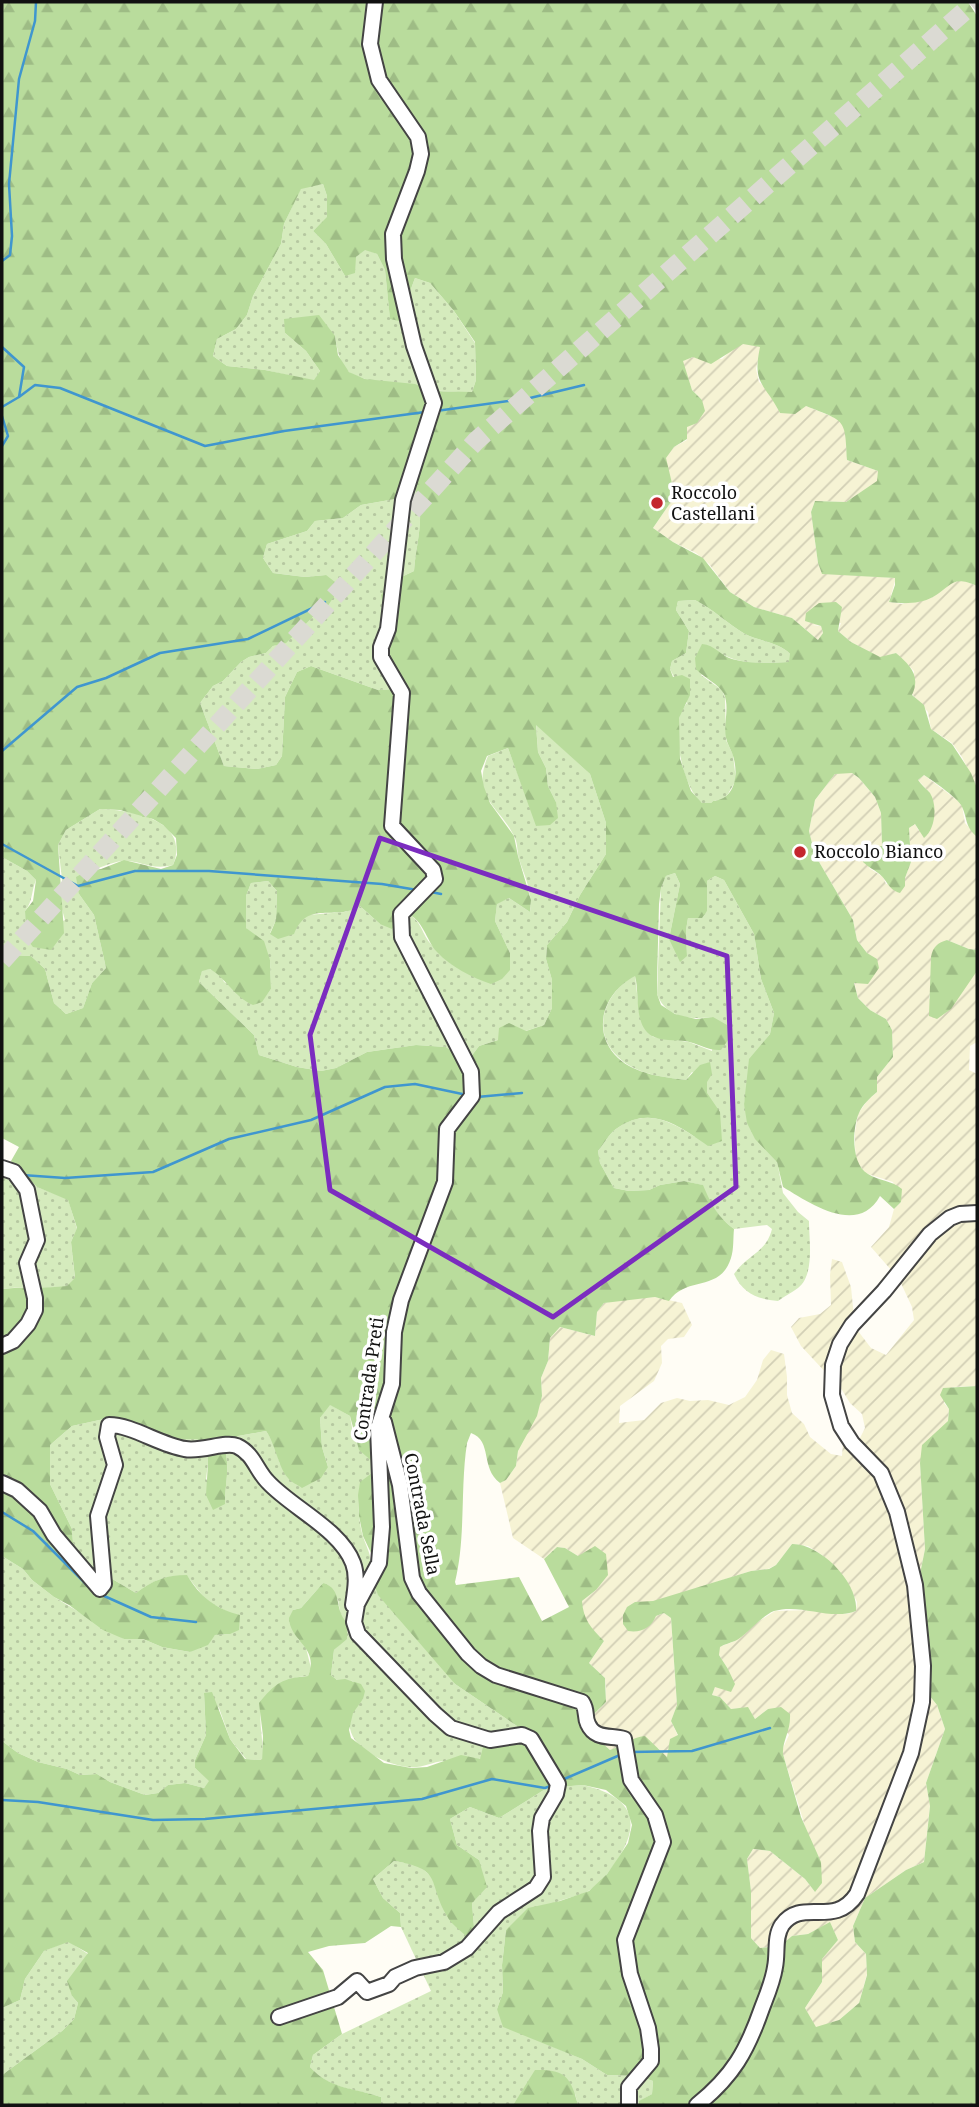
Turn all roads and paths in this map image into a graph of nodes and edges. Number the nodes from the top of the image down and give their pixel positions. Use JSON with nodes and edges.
{"nodes":[{"id":1,"x":375,"y":2,"type":"edge"},
{"id":2,"x":2,"y":1168,"type":"edge"},
{"id":3,"x":977,"y":1213,"type":"edge"},
{"id":4,"x":2,"y":1346,"type":"edge"},
{"id":5,"x":825,"y":1364,"type":"dead end"},
{"id":6,"x":831,"y":1385,"type":"junction"},
{"id":7,"x":383,"y":1417,"type":"junction"},
{"id":8,"x":2,"y":1483,"type":"edge"},
{"id":9,"x":354,"y":1622,"type":"junction"},
{"id":10,"x":283,"y":2016,"type":"dead end"},
{"id":11,"x":629,"y":2105,"type":"edge"},
{"id":12,"x":698,"y":2105,"type":"edge"}],
"edges":[{"from":1,"to":7,"type":"street","name":"Contrada Preti"},
{"from":2,"to":4,"type":"street"},
{"from":3,"to":6,"type":"street"},
{"from":5,"to":6,"type":"street"},
{"from":6,"to":12,"type":"street"},
{"from":7,"to":9,"type":"street","name":"Contrada Preti"},
{"from":7,"to":11,"type":"street","name":"Contrada Sella"},
{"from":8,"to":9,"type":"street"},
{"from":9,"to":10,"type":"street"}]}
